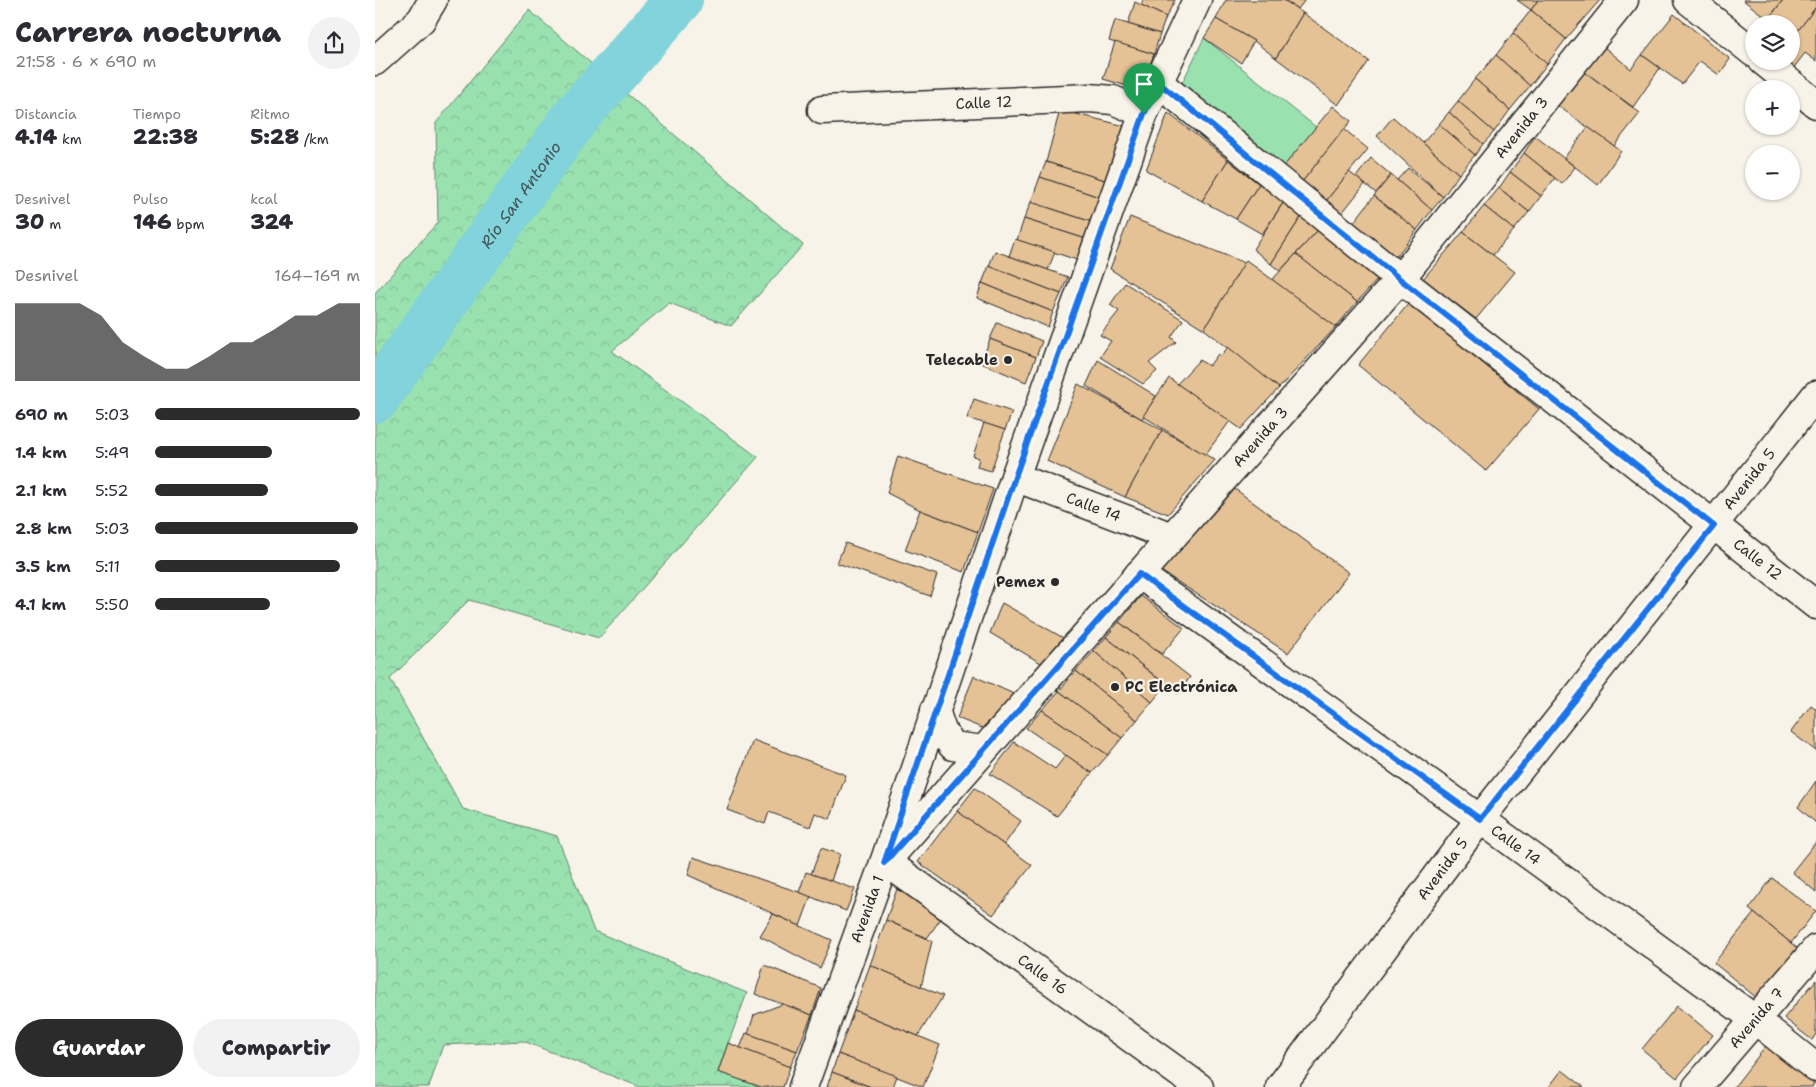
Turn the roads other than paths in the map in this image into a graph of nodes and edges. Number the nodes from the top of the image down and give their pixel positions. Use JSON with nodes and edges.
{"nodes":[{"id":1,"x":433,"y":0,"type":"edge"},
{"id":2,"x":1197,"y":0,"type":"edge"},
{"id":3,"x":1624,"y":0,"type":"edge"},
{"id":4,"x":1688,"y":0,"type":"edge"},
{"id":5,"x":1745,"y":47,"type":"edge"},
{"id":6,"x":375,"y":60,"type":"edge"},
{"id":7,"x":1774,"y":70,"type":"edge"},
{"id":8,"x":1159,"y":83,"type":"junction"},
{"id":9,"x":1816,"y":104,"type":"edge"},
{"id":10,"x":822,"y":110,"type":"dead end"},
{"id":11,"x":1144,"y":114,"type":"junction"},
{"id":12,"x":1400,"y":279,"type":"junction"},
{"id":13,"x":1816,"y":395,"type":"edge"},
{"id":14,"x":1015,"y":477,"type":"junction"},
{"id":15,"x":1714,"y":526,"type":"junction"},
{"id":16,"x":1171,"y":537,"type":"junction"},
{"id":17,"x":1139,"y":574,"type":"junction"},
{"id":18,"x":1816,"y":604,"type":"edge"},
{"id":19,"x":935,"y":710,"type":"junction"},
{"id":20,"x":983,"y":750,"type":"junction"},
{"id":21,"x":1480,"y":819,"type":"junction"},
{"id":22,"x":884,"y":863,"type":"junction"},
{"id":23,"x":1816,"y":949,"type":"edge"},
{"id":24,"x":1756,"y":1020,"type":"junction"},
{"id":25,"x":1816,"y":1068,"type":"edge"},
{"id":26,"x":803,"y":1087,"type":"edge"},
{"id":27,"x":1199,"y":1087,"type":"edge"},
{"id":28,"x":1280,"y":1087,"type":"edge"},
{"id":29,"x":1697,"y":1087,"type":"edge"}],
"edges":[{"from":1,"to":6,"type":"street"},
{"from":2,"to":8,"type":"street","name":"Avenida 1"},
{"from":3,"to":12,"type":"street","name":"Avenida 3"},
{"from":4,"to":5,"type":"street"},
{"from":7,"to":9,"type":"street"},
{"from":8,"to":11,"type":"street","name":"Avenida 1"},
{"from":8,"to":12,"type":"street","name":"Calle 12"},
{"from":10,"to":11,"type":"street","name":"Calle 12"},
{"from":11,"to":14,"type":"street","name":"Avenida 1"},
{"from":12,"to":15,"type":"street","name":"Calle 12"},
{"from":12,"to":16,"type":"street","name":"Avenida 3"},
{"from":13,"to":15,"type":"street","name":"Avenida 5"},
{"from":14,"to":16,"type":"street","name":"Calle 14"},
{"from":14,"to":19,"type":"street","name":"Avenida 1"},
{"from":15,"to":18,"type":"street","name":"Calle 12"},
{"from":15,"to":21,"type":"street","name":"Avenida 5"},
{"from":16,"to":17,"type":"street","name":"Avenida 3"},
{"from":17,"to":20,"type":"street","name":"Avenida 3"},
{"from":17,"to":21,"type":"street","name":"Calle 14"},
{"from":19,"to":20,"type":"street"},
{"from":19,"to":22,"type":"street","name":"Avenida 1"},
{"from":20,"to":22,"type":"street","name":"Avenida 3"},
{"from":21,"to":24,"type":"street","name":"Calle 14"},
{"from":21,"to":28,"type":"street","name":"Avenida 5"},
{"from":22,"to":26,"type":"street","name":"Avenida 1"},
{"from":22,"to":27,"type":"street","name":"Calle 16"},
{"from":23,"to":24,"type":"street","name":"Avenida 7"},
{"from":24,"to":25,"type":"street","name":"Calle 14"},
{"from":24,"to":29,"type":"street","name":"Avenida 7"}]}
